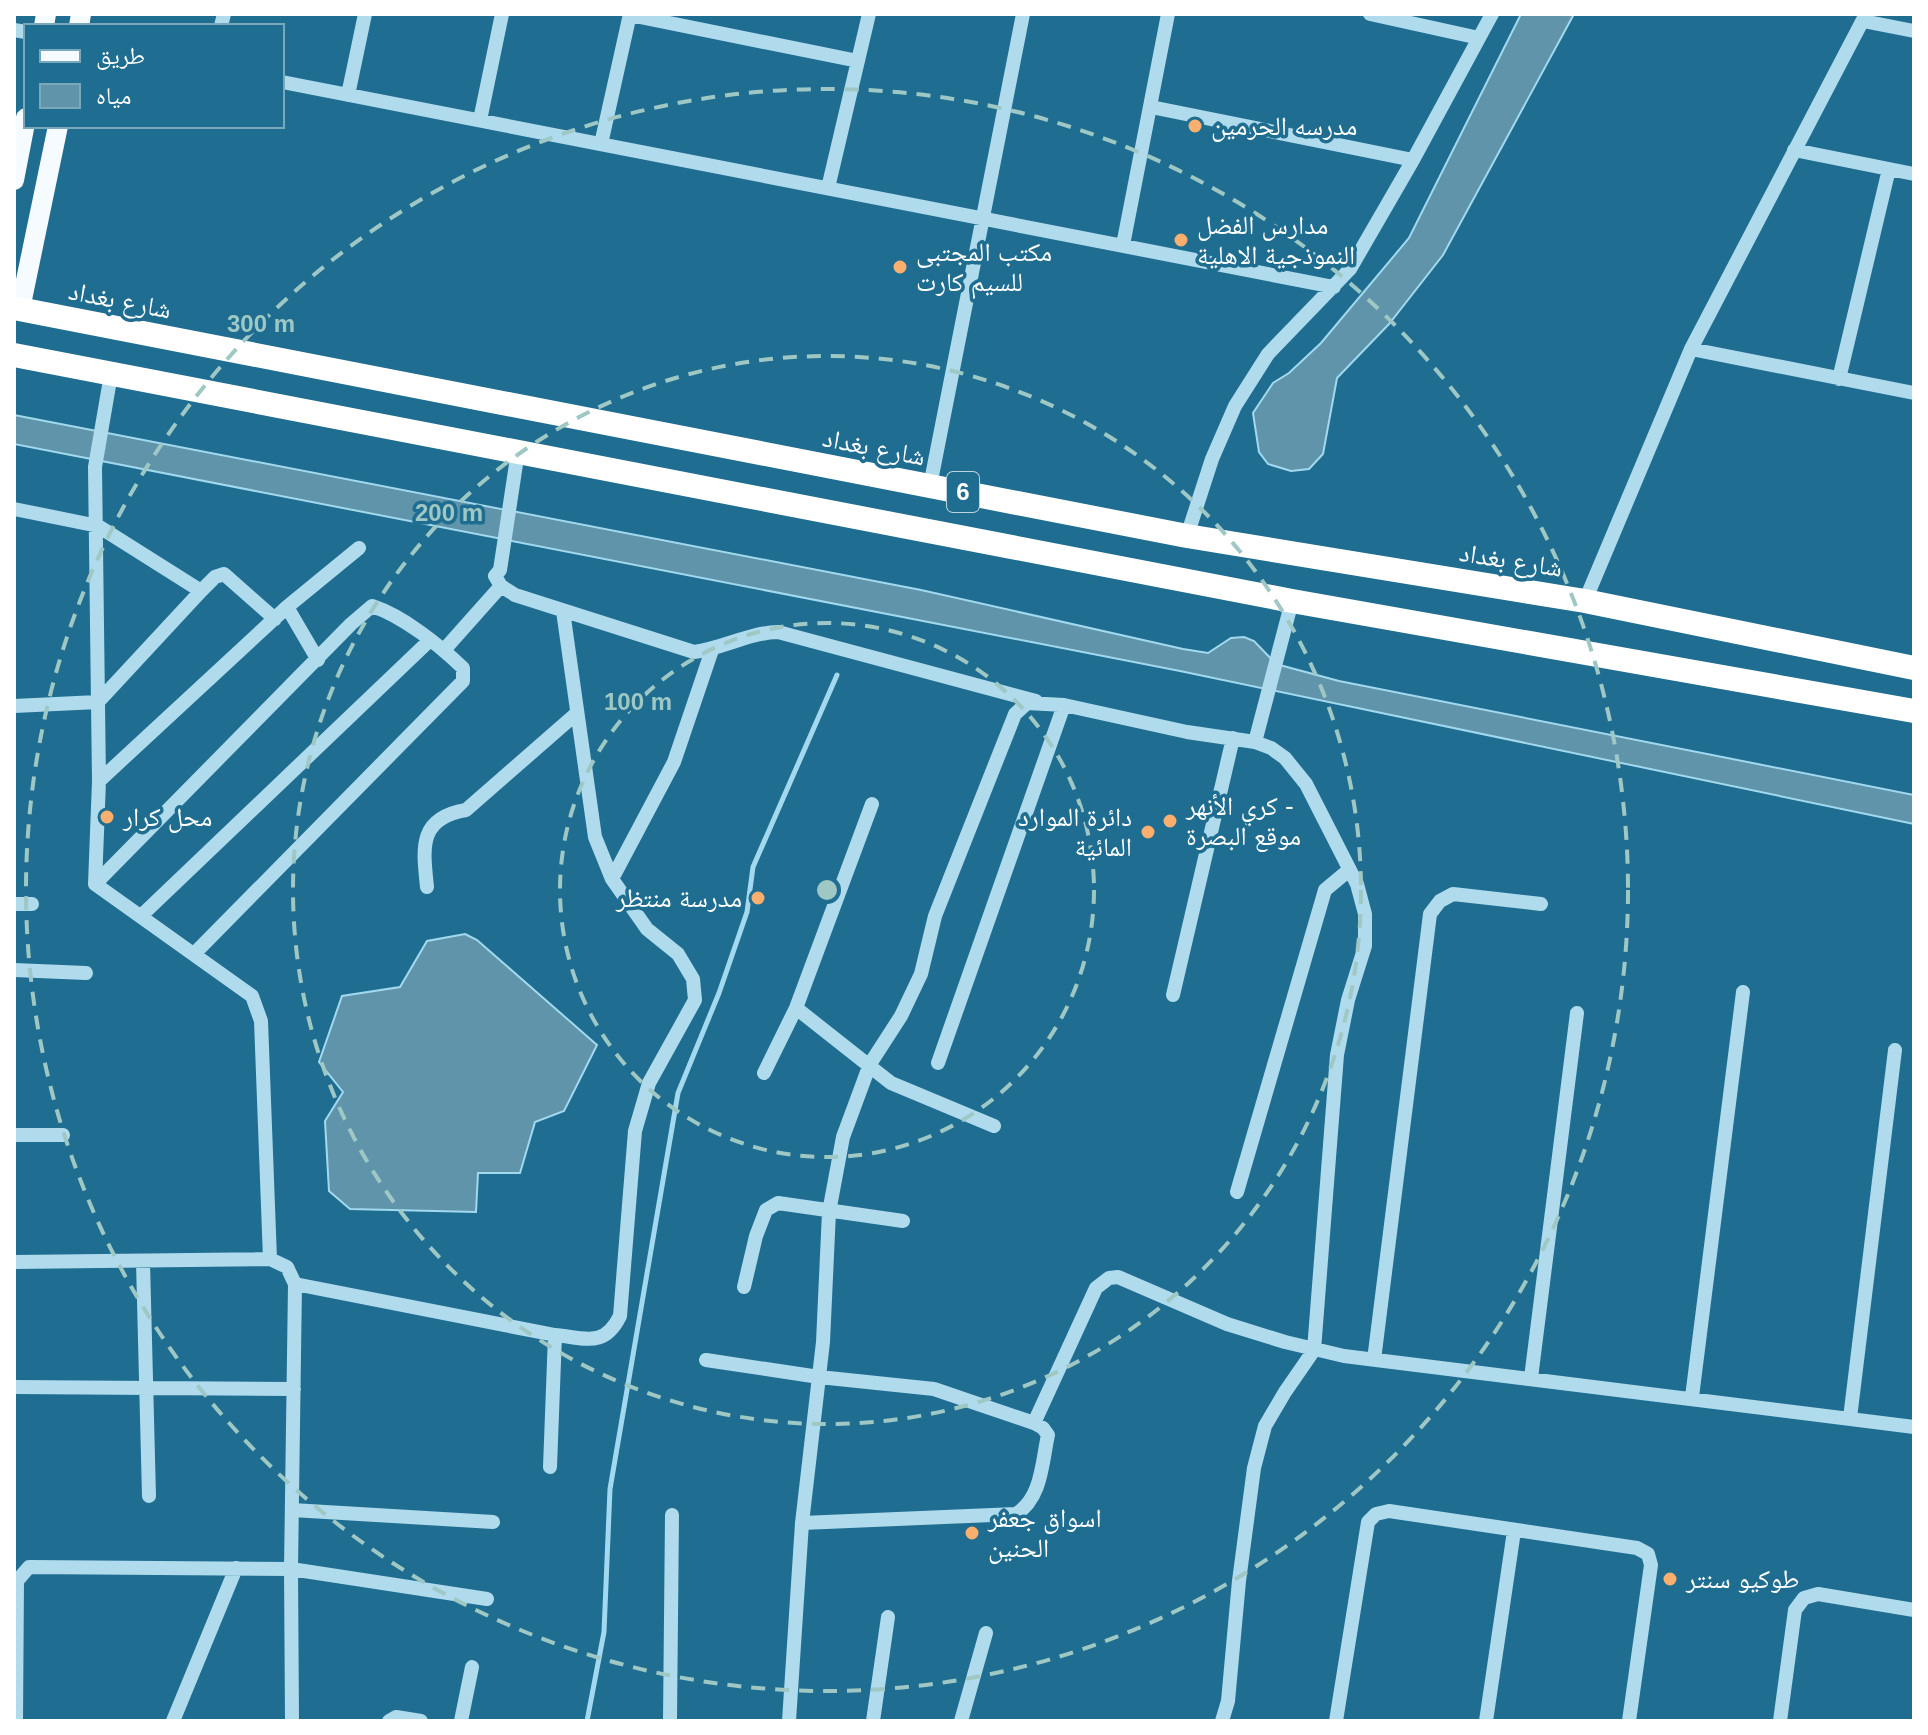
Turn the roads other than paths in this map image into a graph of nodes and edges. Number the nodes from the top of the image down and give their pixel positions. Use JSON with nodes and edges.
{"nodes":[{"id":1,"x":365,"y":14,"type":"edge"},
{"id":2,"x":502,"y":14,"type":"edge"},
{"id":3,"x":869,"y":14,"type":"edge"},
{"id":4,"x":1023,"y":14,"type":"edge"},
{"id":5,"x":1168,"y":14,"type":"edge"},
{"id":6,"x":1370,"y":14,"type":"edge"},
{"id":7,"x":1492,"y":14,"type":"edge"},
{"id":8,"x":630,"y":15,"type":"edge"},
{"id":9,"x":1865,"y":17,"type":"edge"},
{"id":10,"x":1914,"y":31,"type":"edge"},
{"id":11,"x":1479,"y":38,"type":"junction"},
{"id":12,"x":858,"y":61,"type":"junction"},
{"id":13,"x":284,"y":82,"type":"edge"},
{"id":14,"x":348,"y":95,"type":"junction"},
{"id":15,"x":1151,"y":107,"type":"junction"},
{"id":16,"x":480,"y":120,"type":"junction"},
{"id":17,"x":24,"y":128,"type":"edge"},
{"id":18,"x":58,"y":128,"type":"edge"},
{"id":19,"x":601,"y":144,"type":"junction"},
{"id":20,"x":1794,"y":150,"type":"junction"},
{"id":21,"x":1413,"y":160,"type":"junction"},
{"id":22,"x":1889,"y":169,"type":"junction"},
{"id":23,"x":1914,"y":174,"type":"edge"},
{"id":24,"x":14,"y":180,"type":"edge"},
{"id":25,"x":828,"y":188,"type":"junction"},
{"id":26,"x":983,"y":218,"type":"junction"},
{"id":27,"x":1123,"y":245,"type":"junction"},
{"id":28,"x":1334,"y":287,"type":"junction"},
{"id":29,"x":17,"y":308,"type":"edge"},
{"id":30,"x":1691,"y":349,"type":"junction"},
{"id":31,"x":14,"y":355,"type":"edge"},
{"id":32,"x":111,"y":374,"type":"junction"},
{"id":33,"x":1839,"y":379,"type":"junction"},
{"id":34,"x":1914,"y":393,"type":"edge"},
{"id":35,"x":518,"y":451,"type":"junction"},
{"id":36,"x":930,"y":486,"type":"junction"},
{"id":37,"x":14,"y":509,"type":"edge"},
{"id":38,"x":98,"y":526,"type":"junction"},
{"id":39,"x":1187,"y":536,"type":"junction"},
{"id":40,"x":359,"y":548,"type":"dead end"},
{"id":41,"x":501,"y":586,"type":"junction"},
{"id":42,"x":201,"y":591,"type":"junction"},
{"id":43,"x":1292,"y":601,"type":"junction"},
{"id":44,"x":1585,"y":601,"type":"junction"},
{"id":45,"x":287,"y":607,"type":"junction"},
{"id":46,"x":563,"y":611,"type":"junction"},
{"id":47,"x":275,"y":619,"type":"junction"},
{"id":48,"x":429,"y":641,"type":"junction"},
{"id":49,"x":444,"y":650,"type":"junction"},
{"id":50,"x":712,"y":650,"type":"junction"},
{"id":51,"x":318,"y":660,"type":"junction"},
{"id":52,"x":1914,"y":668,"type":"edge"},
{"id":53,"x":1036,"y":701,"type":"junction"},
{"id":54,"x":98,"y":702,"type":"junction"},
{"id":55,"x":1064,"y":705,"type":"junction"},
{"id":56,"x":14,"y":706,"type":"edge"},
{"id":57,"x":1914,"y":711,"type":"edge"},
{"id":58,"x":577,"y":713,"type":"junction"},
{"id":59,"x":1233,"y":738,"type":"junction"},
{"id":60,"x":1255,"y":742,"type":"junction"},
{"id":61,"x":99,"y":781,"type":"junction"},
{"id":62,"x":872,"y":804,"type":"dead end"},
{"id":63,"x":1349,"y":870,"type":"junction"},
{"id":64,"x":612,"y":879,"type":"junction"},
{"id":65,"x":95,"y":884,"type":"junction"},
{"id":66,"x":427,"y":887,"type":"dead end"},
{"id":67,"x":14,"y":904,"type":"edge"},
{"id":68,"x":32,"y":904,"type":"dead end"},
{"id":69,"x":1541,"y":904,"type":"dead end"},
{"id":70,"x":142,"y":915,"type":"junction"},
{"id":71,"x":195,"y":953,"type":"junction"},
{"id":72,"x":14,"y":970,"type":"edge"},
{"id":73,"x":86,"y":973,"type":"dead end"},
{"id":74,"x":1743,"y":992,"type":"dead end"},
{"id":75,"x":1173,"y":995,"type":"dead end"},
{"id":76,"x":796,"y":1008,"type":"junction"},
{"id":77,"x":1577,"y":1013,"type":"dead end"},
{"id":78,"x":1895,"y":1050,"type":"dead end"},
{"id":79,"x":938,"y":1063,"type":"dead end"},
{"id":80,"x":870,"y":1064,"type":"junction"},
{"id":81,"x":764,"y":1073,"type":"dead end"},
{"id":82,"x":994,"y":1126,"type":"dead end"},
{"id":83,"x":14,"y":1135,"type":"edge"},
{"id":84,"x":63,"y":1135,"type":"dead end"},
{"id":85,"x":1237,"y":1192,"type":"dead end"},
{"id":86,"x":829,"y":1212,"type":"junction"},
{"id":87,"x":903,"y":1221,"type":"dead end"},
{"id":88,"x":270,"y":1259,"type":"junction"},
{"id":89,"x":14,"y":1262,"type":"edge"},
{"id":90,"x":143,"y":1262,"type":"junction"},
{"id":91,"x":295,"y":1284,"type":"junction"},
{"id":92,"x":744,"y":1287,"type":"dead end"},
{"id":93,"x":555,"y":1335,"type":"junction"},
{"id":94,"x":1314,"y":1350,"type":"junction"},
{"id":95,"x":706,"y":1360,"type":"dead end"},
{"id":96,"x":1374,"y":1360,"type":"junction"},
{"id":97,"x":819,"y":1377,"type":"junction"},
{"id":98,"x":1531,"y":1378,"type":"junction"},
{"id":99,"x":14,"y":1387,"type":"edge"},
{"id":100,"x":148,"y":1388,"type":"junction"},
{"id":101,"x":294,"y":1389,"type":"junction"},
{"id":102,"x":1692,"y":1397,"type":"junction"},
{"id":103,"x":1850,"y":1418,"type":"junction"},
{"id":104,"x":1034,"y":1423,"type":"junction"},
{"id":105,"x":1914,"y":1427,"type":"edge"},
{"id":106,"x":550,"y":1467,"type":"dead end"},
{"id":107,"x":149,"y":1496,"type":"dead end"},
{"id":108,"x":292,"y":1510,"type":"junction"},
{"id":109,"x":672,"y":1515,"type":"dead end"},
{"id":110,"x":493,"y":1522,"type":"dead end"},
{"id":111,"x":802,"y":1523,"type":"junction"},
{"id":112,"x":1514,"y":1531,"type":"junction"},
{"id":113,"x":236,"y":1568,"type":"junction"},
{"id":114,"x":291,"y":1569,"type":"junction"},
{"id":115,"x":487,"y":1599,"type":"dead end"},
{"id":116,"x":1914,"y":1610,"type":"edge"},
{"id":117,"x":888,"y":1617,"type":"dead end"},
{"id":118,"x":986,"y":1633,"type":"dead end"},
{"id":119,"x":472,"y":1667,"type":"dead end"},
{"id":120,"x":16,"y":1721,"type":"edge"},
{"id":121,"x":173,"y":1721,"type":"edge"},
{"id":122,"x":292,"y":1721,"type":"edge"},
{"id":123,"x":389,"y":1721,"type":"edge"},
{"id":124,"x":421,"y":1721,"type":"edge"},
{"id":125,"x":461,"y":1721,"type":"edge"},
{"id":126,"x":670,"y":1721,"type":"edge"},
{"id":127,"x":789,"y":1721,"type":"edge"},
{"id":128,"x":873,"y":1721,"type":"edge"},
{"id":129,"x":961,"y":1721,"type":"edge"},
{"id":130,"x":1222,"y":1721,"type":"edge"},
{"id":131,"x":1336,"y":1721,"type":"edge"},
{"id":132,"x":1486,"y":1721,"type":"edge"},
{"id":133,"x":1629,"y":1721,"type":"edge"},
{"id":134,"x":1780,"y":1721,"type":"edge"}],
"edges":[{"from":1,"to":14,"type":"street"},
{"from":2,"to":16,"type":"street"},
{"from":3,"to":12,"type":"street"},
{"from":4,"to":26,"type":"street"},
{"from":5,"to":15,"type":"street"},
{"from":6,"to":11,"type":"street"},
{"from":7,"to":11,"type":"street"},
{"from":8,"to":12,"type":"street"},
{"from":8,"to":19,"type":"street"},
{"from":9,"to":10,"type":"street"},
{"from":9,"to":20,"type":"street"},
{"from":11,"to":21,"type":"street"},
{"from":12,"to":25,"type":"street"},
{"from":13,"to":14,"type":"street"},
{"from":14,"to":16,"type":"street"},
{"from":15,"to":21,"type":"street"},
{"from":15,"to":27,"type":"street"},
{"from":16,"to":19,"type":"street"},
{"from":17,"to":24,"type":"main road"},
{"from":18,"to":29,"type":"main road"},
{"from":19,"to":25,"type":"street"},
{"from":20,"to":22,"type":"street"},
{"from":20,"to":30,"type":"street"},
{"from":21,"to":28,"type":"street"},
{"from":22,"to":23,"type":"street"},
{"from":22,"to":33,"type":"street"},
{"from":25,"to":26,"type":"street"},
{"from":26,"to":27,"type":"street"},
{"from":26,"to":36,"type":"street"},
{"from":27,"to":28,"type":"street"},
{"from":28,"to":39,"type":"street"},
{"from":29,"to":36,"type":"highway","name":"شارع بغداد","number":"6"},
{"from":30,"to":33,"type":"street"},
{"from":30,"to":44,"type":"street"},
{"from":31,"to":32,"type":"highway","number":"6"},
{"from":32,"to":35,"type":"highway","number":"6"},
{"from":32,"to":38,"type":"street"},
{"from":33,"to":34,"type":"street"},
{"from":35,"to":41,"type":"street"},
{"from":35,"to":43,"type":"highway","number":"6"},
{"from":36,"to":39,"type":"highway","name":"شارع بغداد","number":"6"},
{"from":37,"to":38,"type":"street"},
{"from":38,"to":42,"type":"street"},
{"from":38,"to":54,"type":"street"},
{"from":39,"to":44,"type":"highway","name":"شارع بغداد","number":"6"},
{"from":40,"to":45,"type":"street"},
{"from":41,"to":46,"type":"street"},
{"from":41,"to":49,"type":"street"},
{"from":42,"to":47,"type":"street"},
{"from":42,"to":54,"type":"street"},
{"from":43,"to":57,"type":"highway","number":"6"},
{"from":43,"to":60,"type":"street"},
{"from":44,"to":52,"type":"highway","name":"شارع بغداد","number":"6"},
{"from":45,"to":47,"type":"street"},
{"from":45,"to":51,"type":"street"},
{"from":46,"to":50,"type":"street"},
{"from":46,"to":58,"type":"street"},
{"from":47,"to":61,"type":"street"},
{"from":48,"to":49,"type":"street"},
{"from":48,"to":51,"type":"street"},
{"from":48,"to":70,"type":"street"},
{"from":49,"to":71,"type":"street"},
{"from":50,"to":53,"type":"street"},
{"from":50,"to":64,"type":"street"},
{"from":51,"to":65,"type":"street"},
{"from":53,"to":55,"type":"street"},
{"from":53,"to":80,"type":"street"},
{"from":54,"to":56,"type":"street"},
{"from":54,"to":61,"type":"street"},
{"from":55,"to":59,"type":"street"},
{"from":55,"to":79,"type":"street"},
{"from":58,"to":64,"type":"street"},
{"from":58,"to":66,"type":"street"},
{"from":59,"to":60,"type":"street"},
{"from":59,"to":75,"type":"street"},
{"from":60,"to":63,"type":"street"},
{"from":61,"to":65,"type":"street"},
{"from":62,"to":76,"type":"street"},
{"from":63,"to":85,"type":"street"},
{"from":63,"to":94,"type":"street"},
{"from":64,"to":93,"type":"street"},
{"from":65,"to":70,"type":"street"},
{"from":67,"to":68,"type":"street"},
{"from":69,"to":96,"type":"street"},
{"from":70,"to":71,"type":"street"},
{"from":71,"to":88,"type":"street"},
{"from":72,"to":73,"type":"street"},
{"from":74,"to":102,"type":"street"},
{"from":76,"to":80,"type":"street"},
{"from":76,"to":81,"type":"street"},
{"from":77,"to":98,"type":"street"},
{"from":78,"to":103,"type":"street"},
{"from":80,"to":82,"type":"street"},
{"from":80,"to":86,"type":"street"},
{"from":83,"to":84,"type":"street"},
{"from":86,"to":87,"type":"street"},
{"from":86,"to":92,"type":"street"},
{"from":86,"to":97,"type":"street"},
{"from":88,"to":90,"type":"street"},
{"from":88,"to":91,"type":"street"},
{"from":89,"to":90,"type":"street"},
{"from":90,"to":100,"type":"street"},
{"from":91,"to":93,"type":"street"},
{"from":91,"to":101,"type":"street"},
{"from":93,"to":106,"type":"street"},
{"from":94,"to":96,"type":"street"},
{"from":94,"to":104,"type":"street"},
{"from":94,"to":130,"type":"street"},
{"from":95,"to":97,"type":"street"},
{"from":96,"to":98,"type":"street"},
{"from":97,"to":104,"type":"street"},
{"from":97,"to":111,"type":"street"},
{"from":98,"to":102,"type":"street"},
{"from":99,"to":100,"type":"street"},
{"from":100,"to":101,"type":"street"},
{"from":100,"to":107,"type":"street"},
{"from":101,"to":108,"type":"street"},
{"from":102,"to":103,"type":"street"},
{"from":103,"to":105,"type":"street"},
{"from":104,"to":111,"type":"street"},
{"from":108,"to":110,"type":"street"},
{"from":108,"to":114,"type":"street"},
{"from":109,"to":126,"type":"street"},
{"from":111,"to":127,"type":"street"},
{"from":112,"to":131,"type":"street"},
{"from":112,"to":132,"type":"street"},
{"from":112,"to":133,"type":"street"},
{"from":113,"to":114,"type":"street"},
{"from":113,"to":120,"type":"street"},
{"from":113,"to":121,"type":"street"},
{"from":114,"to":115,"type":"street"},
{"from":114,"to":122,"type":"street"},
{"from":116,"to":134,"type":"street"},
{"from":117,"to":128,"type":"street"},
{"from":118,"to":129,"type":"street"},
{"from":119,"to":125,"type":"street"},
{"from":123,"to":124,"type":"street"}]}
